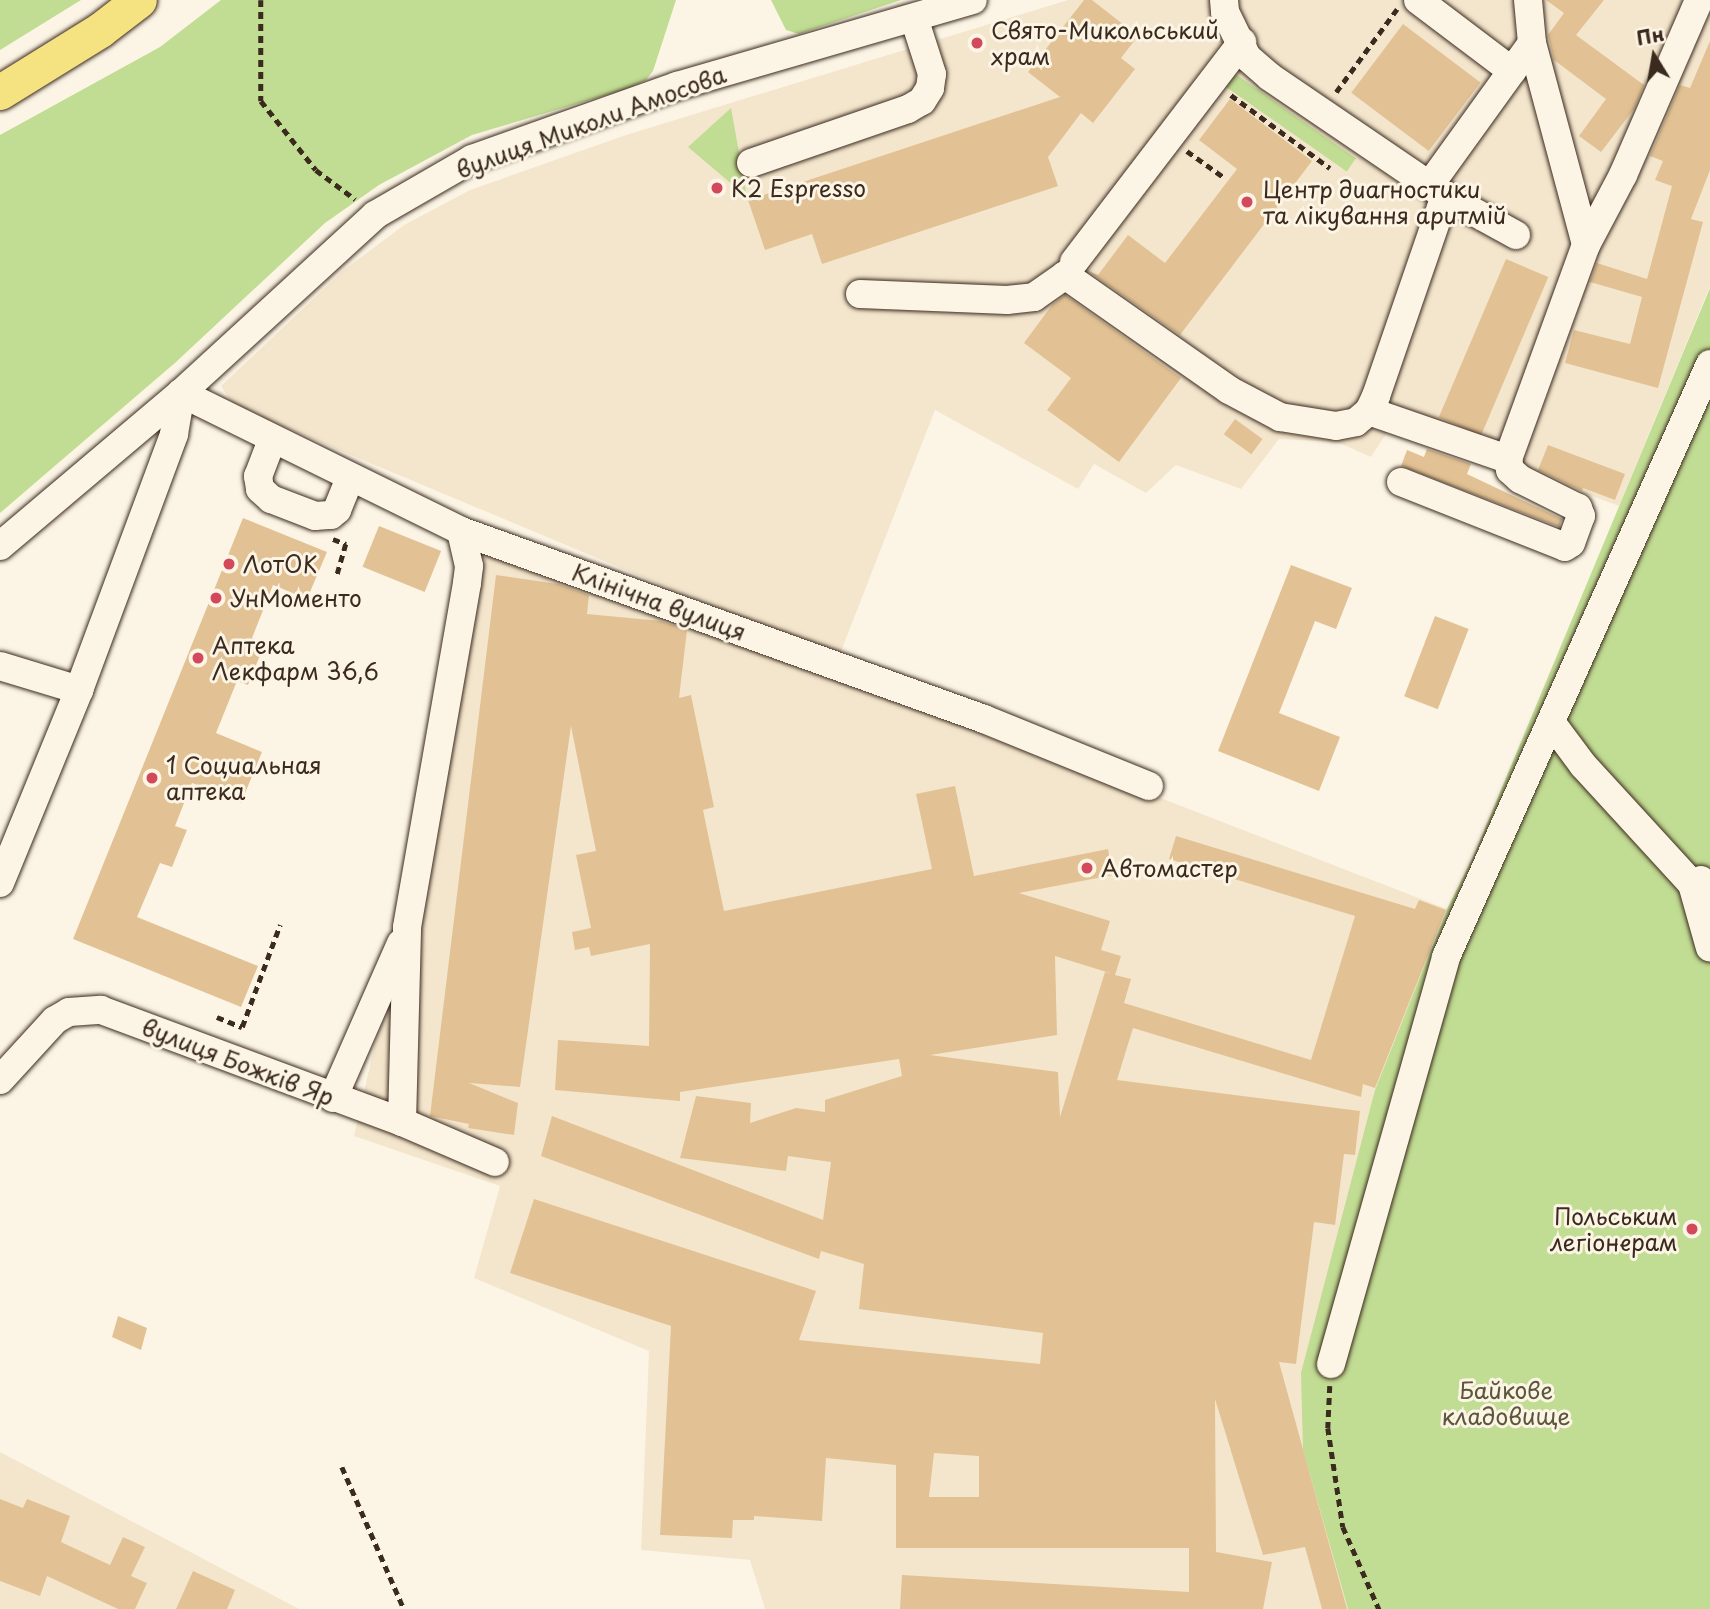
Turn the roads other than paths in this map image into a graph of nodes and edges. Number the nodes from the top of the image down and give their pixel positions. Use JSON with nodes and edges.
{"nodes":[{"id":1,"x":139,"y":0,"type":"edge"},
{"id":2,"x":973,"y":0,"type":"edge"},
{"id":3,"x":1224,"y":0,"type":"edge"},
{"id":4,"x":1419,"y":0,"type":"edge"},
{"id":5,"x":1528,"y":0,"type":"edge"},
{"id":6,"x":1699,"y":0,"type":"edge"},
{"id":7,"x":914,"y":18,"type":"junction"},
{"id":8,"x":1242,"y":41,"type":"junction"},
{"id":9,"x":1532,"y":43,"type":"junction"},
{"id":10,"x":1512,"y":71,"type":"junction"},
{"id":11,"x":0,"y":92,"type":"edge"},
{"id":12,"x":751,"y":163,"type":"dead end"},
{"id":13,"x":1437,"y":191,"type":"junction"},
{"id":14,"x":1516,"y":235,"type":"dead end"},
{"id":15,"x":1586,"y":245,"type":"junction"},
{"id":16,"x":1074,"y":262,"type":"dead end"},
{"id":17,"x":860,"y":294,"type":"dead end"},
{"id":18,"x":1710,"y":364,"type":"edge"},
{"id":19,"x":181,"y":393,"type":"junction"},
{"id":20,"x":1369,"y":411,"type":"junction"},
{"id":21,"x":272,"y":440,"type":"junction"},
{"id":22,"x":1508,"y":459,"type":"junction"},
{"id":23,"x":350,"y":477,"type":"junction"},
{"id":24,"x":1401,"y":482,"type":"dead end"},
{"id":25,"x":461,"y":531,"type":"junction"},
{"id":26,"x":0,"y":546,"type":"edge"},
{"id":27,"x":0,"y":666,"type":"edge"},
{"id":28,"x":79,"y":690,"type":"junction"},
{"id":29,"x":1550,"y":722,"type":"junction"},
{"id":30,"x":1149,"y":786,"type":"dead end"},
{"id":31,"x":0,"y":883,"type":"edge"},
{"id":32,"x":1704,"y":885,"type":"edge"},
{"id":33,"x":407,"y":927,"type":"junction"},
{"id":34,"x":1710,"y":948,"type":"edge"},
{"id":35,"x":0,"y":1080,"type":"edge"},
{"id":36,"x":333,"y":1098,"type":"junction"},
{"id":37,"x":402,"y":1122,"type":"junction"},
{"id":38,"x":495,"y":1162,"type":"dead end"},
{"id":39,"x":1331,"y":1364,"type":"road end"}],
"edges":[{"from":1,"to":11,"type":"main road"},
{"from":2,"to":7,"type":"street","name":"вулиця Миколи Амосова"},
{"from":3,"to":8,"type":"street"},
{"from":4,"to":10,"type":"street"},
{"from":5,"to":9,"type":"street"},
{"from":6,"to":15,"type":"street"},
{"from":7,"to":12,"type":"street"},
{"from":7,"to":19,"type":"street","name":"вулиця Миколи Амосова"},
{"from":8,"to":13,"type":"street"},
{"from":8,"to":16,"type":"street"},
{"from":9,"to":10,"type":"street"},
{"from":9,"to":15,"type":"street"},
{"from":10,"to":13,"type":"street"},
{"from":13,"to":14,"type":"street"},
{"from":13,"to":20,"type":"street"},
{"from":15,"to":22,"type":"street"},
{"from":17,"to":20,"type":"street"},
{"from":18,"to":29,"type":"street"},
{"from":19,"to":21,"type":"street","name":"Клінічна вулиця"},
{"from":19,"to":26,"type":"street","name":"вулиця Миколи Амосова"},
{"from":19,"to":28,"type":"street"},
{"from":20,"to":22,"type":"street"},
{"from":21,"to":23,"type":"street","name":"Клінічна вулиця"},
{"from":21,"to":23,"type":"street"},
{"from":22,"to":24,"type":"street"},
{"from":23,"to":25,"type":"street","name":"Клінічна вулиця"},
{"from":25,"to":30,"type":"street","name":"Клінічна вулиця"},
{"from":25,"to":33,"type":"street"},
{"from":27,"to":28,"type":"street"},
{"from":28,"to":31,"type":"street"},
{"from":29,"to":32,"type":"street"},
{"from":29,"to":39,"type":"street"},
{"from":32,"to":34,"type":"street"},
{"from":33,"to":36,"type":"street"},
{"from":33,"to":37,"type":"street"},
{"from":35,"to":36,"type":"street","name":"вулиця Божків Яр"},
{"from":36,"to":37,"type":"street","name":"вулиця Божків Яр"},
{"from":37,"to":38,"type":"street","name":"вулиця Божків Яр"}]}
